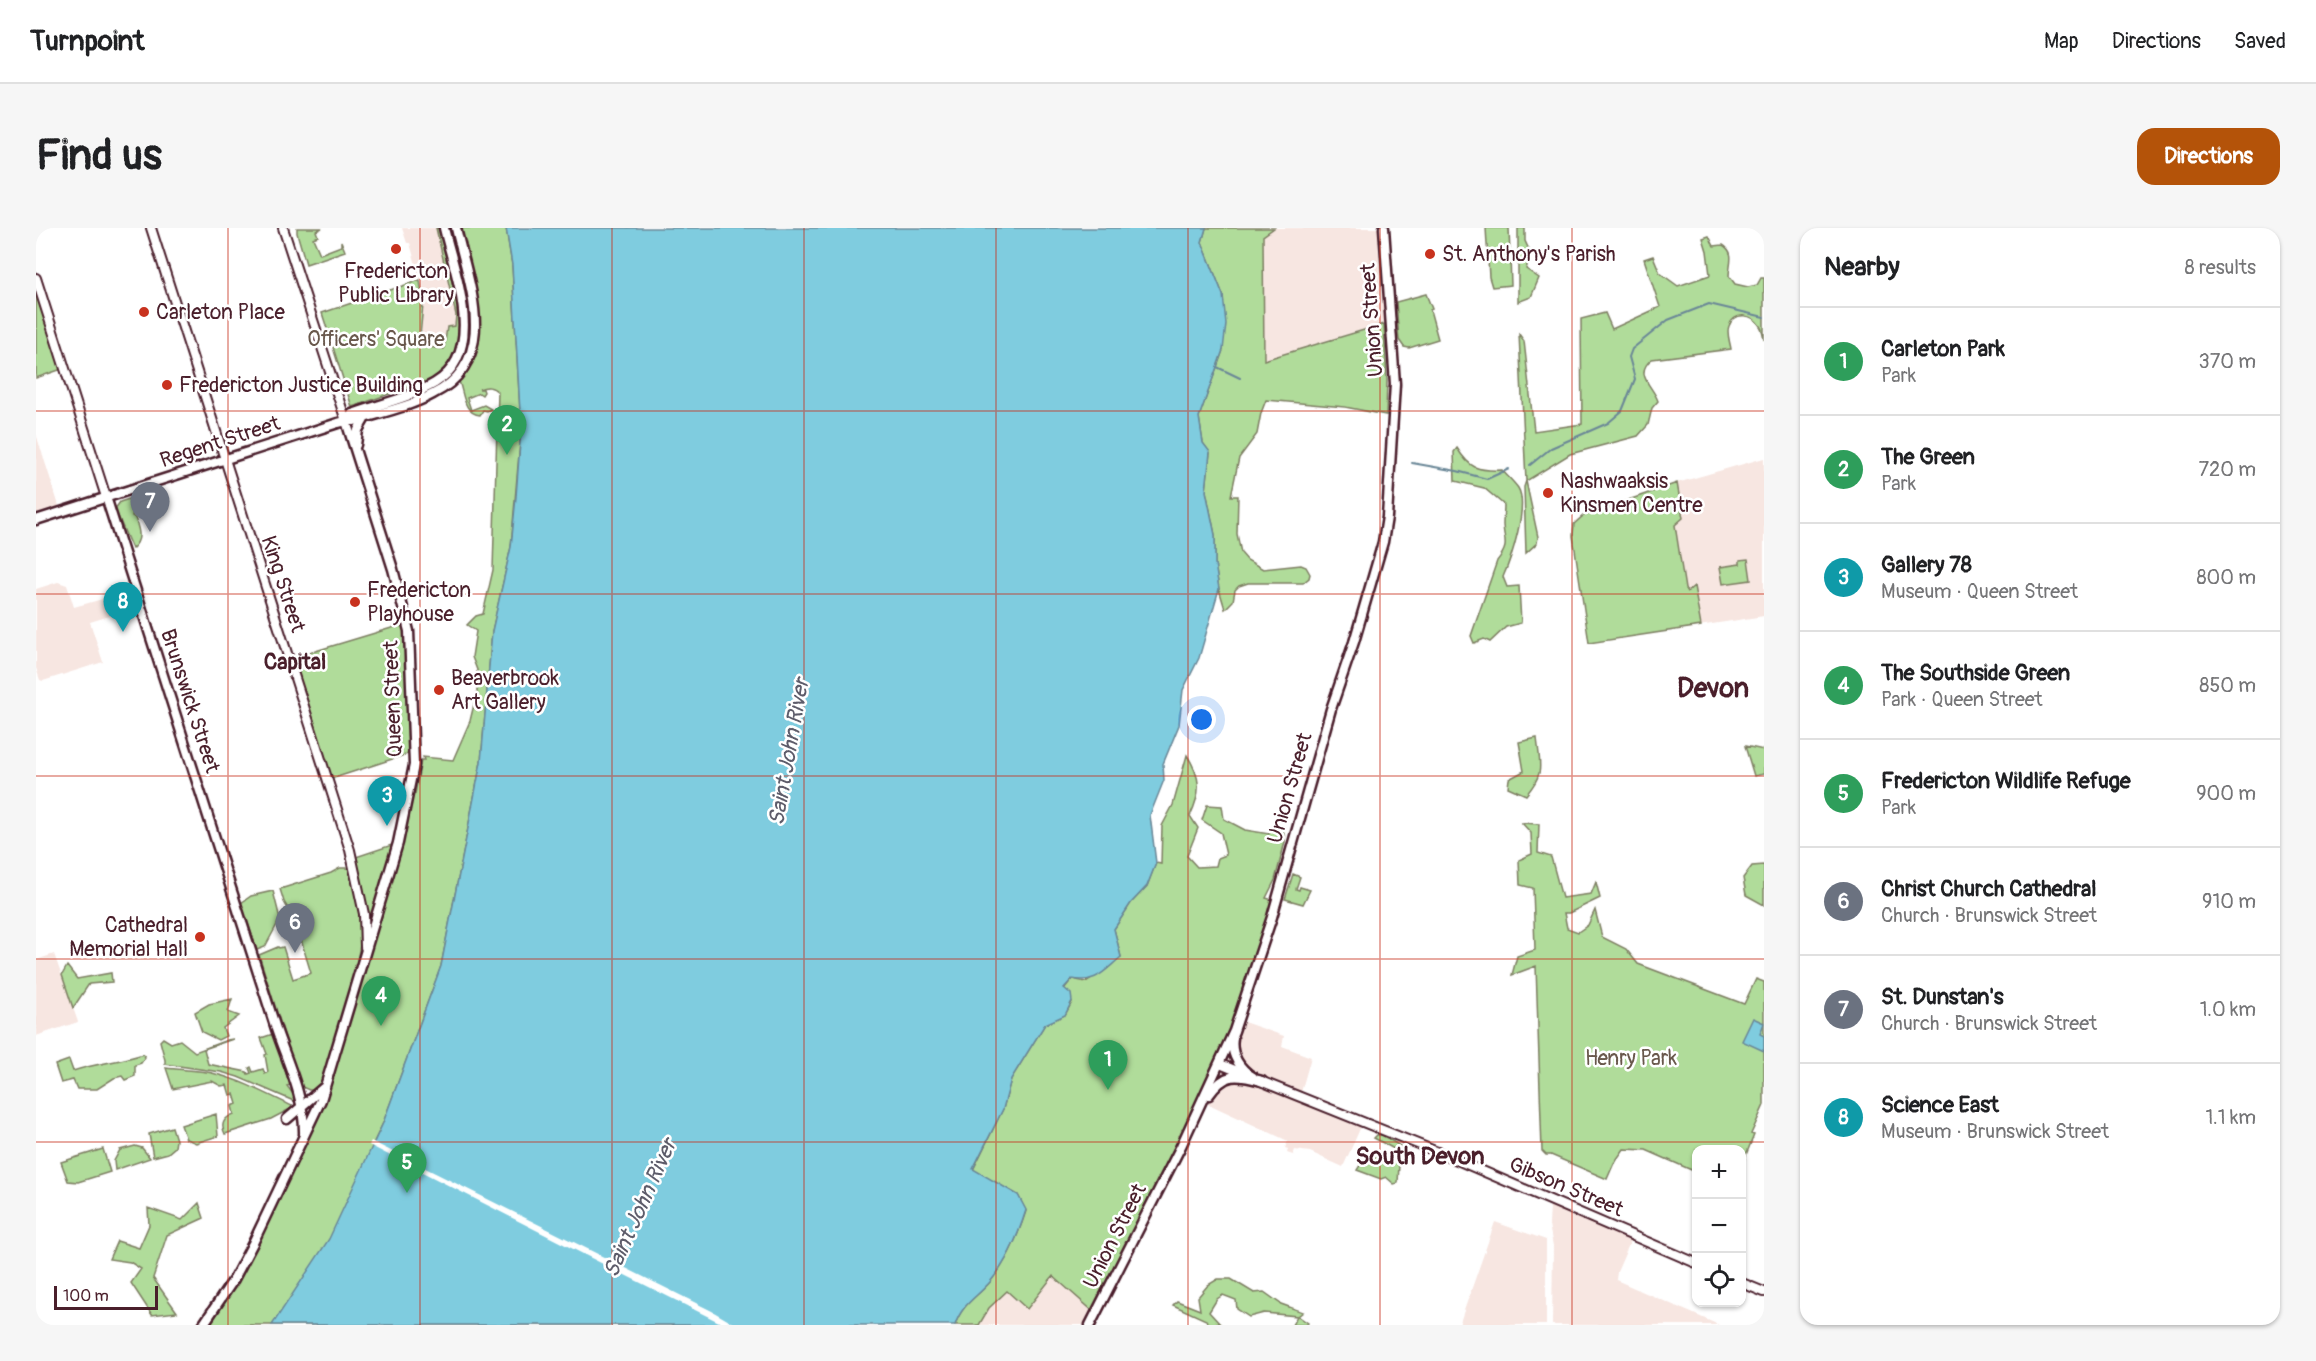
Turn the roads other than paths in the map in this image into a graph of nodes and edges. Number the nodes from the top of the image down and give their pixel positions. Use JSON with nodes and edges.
{"nodes":[{"id":1,"x":151,"y":228,"type":"edge"},
{"id":2,"x":283,"y":228,"type":"edge"},
{"id":3,"x":444,"y":228,"type":"edge"},
{"id":4,"x":456,"y":228,"type":"edge"},
{"id":5,"x":1384,"y":228,"type":"edge"},
{"id":6,"x":36,"y":278,"type":"edge"},
{"id":7,"x":365,"y":418,"type":"junction"},
{"id":8,"x":346,"y":420,"type":"junction"},
{"id":9,"x":355,"y":449,"type":"junction"},
{"id":10,"x":224,"y":460,"type":"junction"},
{"id":11,"x":106,"y":497,"type":"junction"},
{"id":12,"x":36,"y":520,"type":"edge"},
{"id":13,"x":366,"y":954,"type":"junction"},
{"id":14,"x":1234,"y":1031,"type":"junction"},
{"id":15,"x":1220,"y":1064,"type":"junction"},
{"id":16,"x":1262,"y":1081,"type":"junction"},
{"id":17,"x":326,"y":1086,"type":"junction"},
{"id":18,"x":1202,"y":1101,"type":"junction"},
{"id":19,"x":301,"y":1109,"type":"junction"},
{"id":20,"x":315,"y":1113,"type":"junction"},
{"id":21,"x":293,"y":1119,"type":"junction"},
{"id":22,"x":303,"y":1121,"type":"junction"},
{"id":23,"x":304,"y":1136,"type":"junction"},
{"id":24,"x":1692,"y":1261,"type":"edge"},
{"id":25,"x":1746,"y":1285,"type":"edge"},
{"id":26,"x":1764,"y":1292,"type":"edge"},
{"id":27,"x":203,"y":1325,"type":"edge"},
{"id":28,"x":1090,"y":1325,"type":"edge"}],
"edges":[{"from":1,"to":10,"type":"main road","name":"King Street"},
{"from":2,"to":8,"type":"main road","name":"Queen Street"},
{"from":3,"to":8,"type":"main road"},
{"from":4,"to":7,"type":"main road"},
{"from":5,"to":14,"type":"main road","name":"Union Street"},
{"from":6,"to":11,"type":"main road","name":"Brunswick Street"},
{"from":7,"to":8,"type":"main road"},
{"from":7,"to":9,"type":"main road"},
{"from":8,"to":9,"type":"main road","name":"Queen Street"},
{"from":8,"to":10,"type":"main road","name":"Regent Street"},
{"from":9,"to":13,"type":"main road","name":"Queen Street"},
{"from":10,"to":11,"type":"main road","name":"Regent Street"},
{"from":10,"to":13,"type":"main road","name":"King Street"},
{"from":11,"to":12,"type":"main road","name":"Regent Street"},
{"from":11,"to":19,"type":"main road","name":"Brunswick Street"},
{"from":13,"to":17,"type":"main road","name":"Queen Street"},
{"from":14,"to":15,"type":"main road","name":"Union Street"},
{"from":14,"to":16,"type":"main road"},
{"from":15,"to":16,"type":"main road","name":"Gibson Street"},
{"from":15,"to":18,"type":"main road","name":"Union Street"},
{"from":16,"to":18,"type":"main road"},
{"from":16,"to":24,"type":"main road","name":"Gibson Street"},
{"from":17,"to":19,"type":"main road"},
{"from":17,"to":20,"type":"main road","name":"Queen Street"},
{"from":18,"to":28,"type":"main road","name":"Union Street"},
{"from":19,"to":21,"type":"main road"},
{"from":19,"to":22,"type":"main road","name":"Brunswick Street"},
{"from":20,"to":22,"type":"main road"},
{"from":20,"to":23,"type":"main road","name":"Queen Street"},
{"from":21,"to":22,"type":"main road"},
{"from":21,"to":23,"type":"main road"},
{"from":22,"to":23,"type":"main road","name":"Brunswick Street"},
{"from":23,"to":27,"type":"main road","name":"Queen Street"},
{"from":25,"to":26,"type":"main road"}]}
